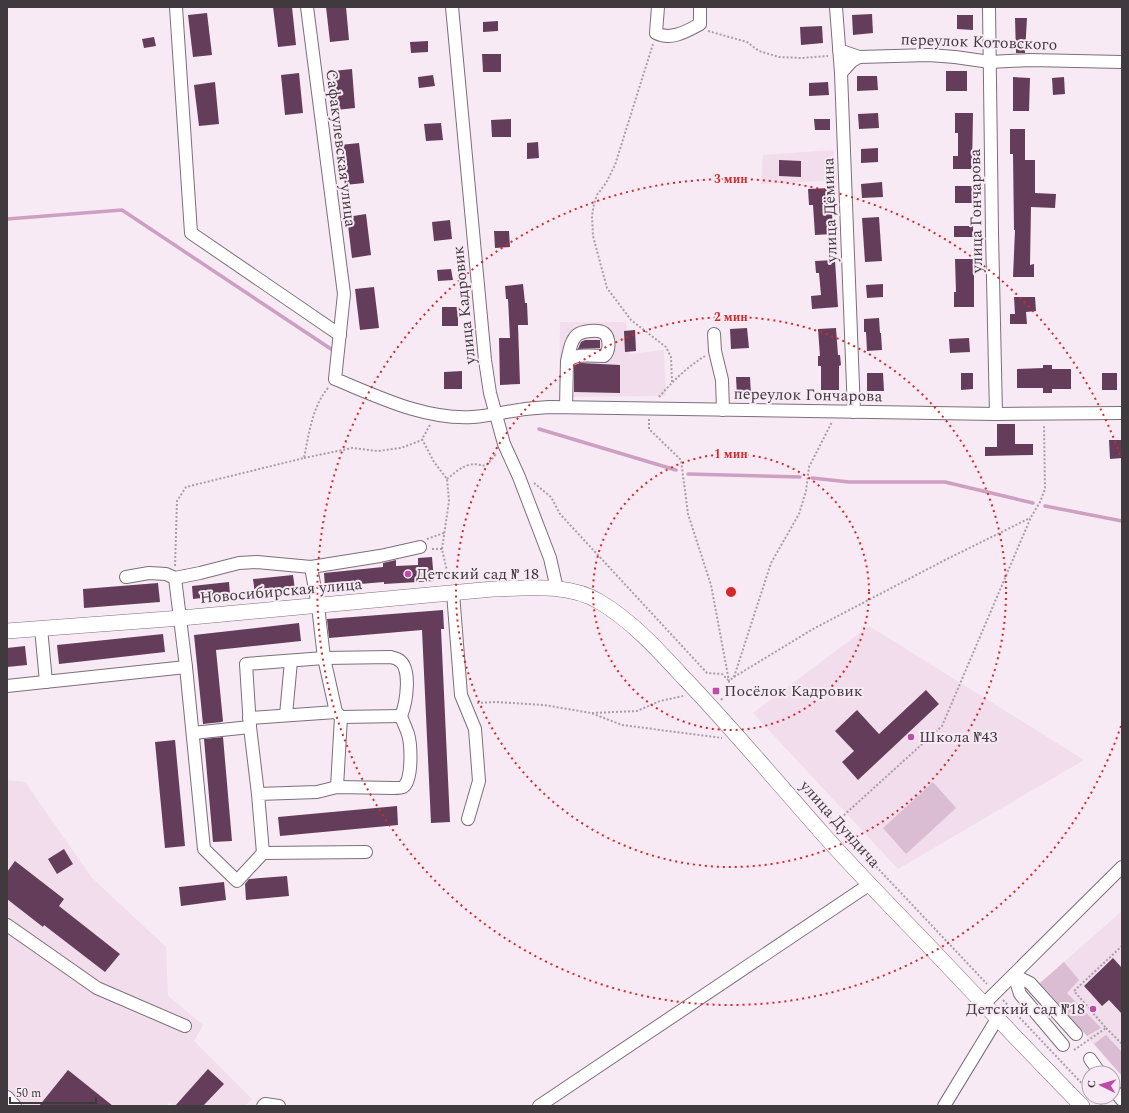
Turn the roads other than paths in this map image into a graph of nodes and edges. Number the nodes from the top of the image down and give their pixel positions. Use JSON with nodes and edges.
{"nodes":[{"id":1,"x":176,"y":7,"type":"edge"},
{"id":2,"x":307,"y":7,"type":"edge"},
{"id":3,"x":452,"y":7,"type":"edge"},
{"id":4,"x":658,"y":7,"type":"edge"},
{"id":5,"x":700,"y":7,"type":"edge"},
{"id":6,"x":836,"y":7,"type":"edge"},
{"id":7,"x":989,"y":7,"type":"edge"},
{"id":8,"x":839,"y":53,"type":"junction"},
{"id":9,"x":859,"y":57,"type":"junction"},
{"id":10,"x":990,"y":62,"type":"junction"},
{"id":11,"x":1122,"y":62,"type":"edge"},
{"id":12,"x":841,"y":73,"type":"junction"},
{"id":13,"x":714,"y":334,"type":"dead end"},
{"id":14,"x":340,"y":335,"type":"junction"},
{"id":15,"x":567,"y":361,"type":"dead end"},
{"id":16,"x":335,"y":379,"type":"joint"},
{"id":17,"x":566,"y":407,"type":"junction"},
{"id":18,"x":724,"y":410,"type":"junction"},
{"id":19,"x":854,"y":412,"type":"junction"},
{"id":20,"x":1122,"y":413,"type":"edge"},
{"id":21,"x":495,"y":414,"type":"junction"},
{"id":22,"x":996,"y":414,"type":"junction"},
{"id":23,"x":420,"y":547,"type":"dead end"},
{"id":24,"x":311,"y":567,"type":"junction"},
{"id":25,"x":126,"y":577,"type":"dead end"},
{"id":26,"x":175,"y":578,"type":"junction"},
{"id":27,"x":557,"y":589,"type":"junction"},
{"id":28,"x":452,"y":593,"type":"junction"},
{"id":29,"x":318,"y":606,"type":"junction"},
{"id":30,"x":181,"y":618,"type":"junction"},
{"id":31,"x":41,"y":628,"type":"junction"},
{"id":32,"x":7,"y":631,"type":"edge"},
{"id":33,"x":324,"y":658,"type":"junction"},
{"id":34,"x":291,"y":661,"type":"junction"},
{"id":35,"x":186,"y":667,"type":"junction"},
{"id":36,"x":46,"y":682,"type":"junction"},
{"id":37,"x":7,"y":686,"type":"edge"},
{"id":38,"x":338,"y":714,"type":"junction"},
{"id":39,"x":286,"y":715,"type":"junction"},
{"id":40,"x":401,"y":716,"type":"junction"},
{"id":41,"x":250,"y":723,"type":"junction"},
{"id":42,"x":193,"y":733,"type":"junction"},
{"id":43,"x":337,"y":787,"type":"junction"},
{"id":44,"x":258,"y":794,"type":"junction"},
{"id":45,"x":468,"y":819,"type":"dead end"},
{"id":46,"x":366,"y":852,"type":"dead end"},
{"id":47,"x":263,"y":853,"type":"junction"},
{"id":48,"x":1122,"y":867,"type":"edge"},
{"id":49,"x":870,"y":884,"type":"junction"},
{"id":50,"x":7,"y":925,"type":"edge"},
{"id":51,"x":1014,"y":975,"type":"junction"},
{"id":52,"x":984,"y":1004,"type":"junction"},
{"id":53,"x":997,"y":1019,"type":"junction"},
{"id":54,"x":185,"y":1026,"type":"dead end"},
{"id":55,"x":1076,"y":1034,"type":"dead end"},
{"id":56,"x":1067,"y":1048,"type":"road end"},
{"id":57,"x":1090,"y":1060,"type":"dead end"},
{"id":58,"x":1094,"y":1065,"type":"edge"},
{"id":59,"x":7,"y":1097,"type":"edge"},
{"id":60,"x":15,"y":1106,"type":"edge"},
{"id":61,"x":263,"y":1106,"type":"edge"},
{"id":62,"x":279,"y":1106,"type":"edge"},
{"id":63,"x":539,"y":1106,"type":"edge"},
{"id":64,"x":944,"y":1106,"type":"edge"},
{"id":65,"x":1082,"y":1106,"type":"edge"}],
"edges":[{"from":1,"to":14,"type":"street"},
{"from":2,"to":14,"type":"street","name":"Сафакулевская улица"},
{"from":3,"to":21,"type":"street","name":"улица Кадровик"},
{"from":4,"to":5,"type":"street"},
{"from":6,"to":8,"type":"street","name":"улица Дёмина"},
{"from":7,"to":10,"type":"street","name":"улица Гончарова"},
{"from":8,"to":9,"type":"street"},
{"from":8,"to":12,"type":"street","name":"улица Дёмина"},
{"from":9,"to":10,"type":"street","name":"переулок Котовского"},
{"from":9,"to":12,"type":"street"},
{"from":10,"to":11,"type":"street","name":"переулок Котовского"},
{"from":10,"to":22,"type":"street","name":"улица Гончарова"},
{"from":12,"to":19,"type":"street","name":"улица Дёмина"},
{"from":13,"to":18,"type":"street"},
{"from":14,"to":16,"type":"street","name":"Сафакулевская улица"},
{"from":15,"to":17,"type":"street"},
{"from":16,"to":21,"type":"street","name":"переулок Гончарова"},
{"from":17,"to":18,"type":"street","name":"переулок Гончарова"},
{"from":17,"to":21,"type":"street","name":"переулок Гончарова"},
{"from":18,"to":19,"type":"street","name":"переулок Гончарова"},
{"from":19,"to":22,"type":"street","name":"переулок Гончарова"},
{"from":20,"to":22,"type":"street","name":"переулок Гончарова"},
{"from":21,"to":27,"type":"street","name":"улица Кадровик"},
{"from":23,"to":24,"type":"street"},
{"from":24,"to":26,"type":"street"},
{"from":24,"to":29,"type":"street"},
{"from":25,"to":26,"type":"street"},
{"from":26,"to":30,"type":"street"},
{"from":27,"to":28,"type":"main road","name":"Новосибирская улица"},
{"from":27,"to":49,"type":"main road","name":"улица Дундича"},
{"from":28,"to":29,"type":"main road","name":"Новосибирская улица"},
{"from":28,"to":45,"type":"street"},
{"from":29,"to":30,"type":"main road","name":"Новосибирская улица"},
{"from":29,"to":33,"type":"street"},
{"from":30,"to":31,"type":"main road","name":"Новосибирская улица"},
{"from":30,"to":35,"type":"street"},
{"from":31,"to":32,"type":"main road","name":"Новосибирская улица"},
{"from":31,"to":36,"type":"street"},
{"from":33,"to":34,"type":"street"},
{"from":33,"to":38,"type":"street"},
{"from":33,"to":40,"type":"street"},
{"from":34,"to":39,"type":"street"},
{"from":34,"to":41,"type":"street"},
{"from":35,"to":36,"type":"street"},
{"from":35,"to":42,"type":"street"},
{"from":36,"to":37,"type":"street"},
{"from":38,"to":39,"type":"street"},
{"from":38,"to":40,"type":"street"},
{"from":38,"to":43,"type":"street"},
{"from":39,"to":41,"type":"street"},
{"from":40,"to":43,"type":"street"},
{"from":41,"to":42,"type":"street"},
{"from":41,"to":44,"type":"street"},
{"from":42,"to":47,"type":"street"},
{"from":43,"to":44,"type":"street"},
{"from":44,"to":47,"type":"street"},
{"from":46,"to":47,"type":"street"},
{"from":48,"to":51,"type":"street"},
{"from":49,"to":52,"type":"main road","name":"улица Дундича"},
{"from":49,"to":63,"type":"street"},
{"from":50,"to":54,"type":"street"},
{"from":51,"to":52,"type":"street"},
{"from":51,"to":55,"type":"street"},
{"from":51,"to":56,"type":"street"},
{"from":52,"to":53,"type":"main road","name":"улица Дундича"},
{"from":53,"to":64,"type":"street"},
{"from":53,"to":65,"type":"main road","name":"улица Дундича"},
{"from":57,"to":58,"type":"street"},
{"from":59,"to":60,"type":"street"},
{"from":61,"to":62,"type":"street"}]}
